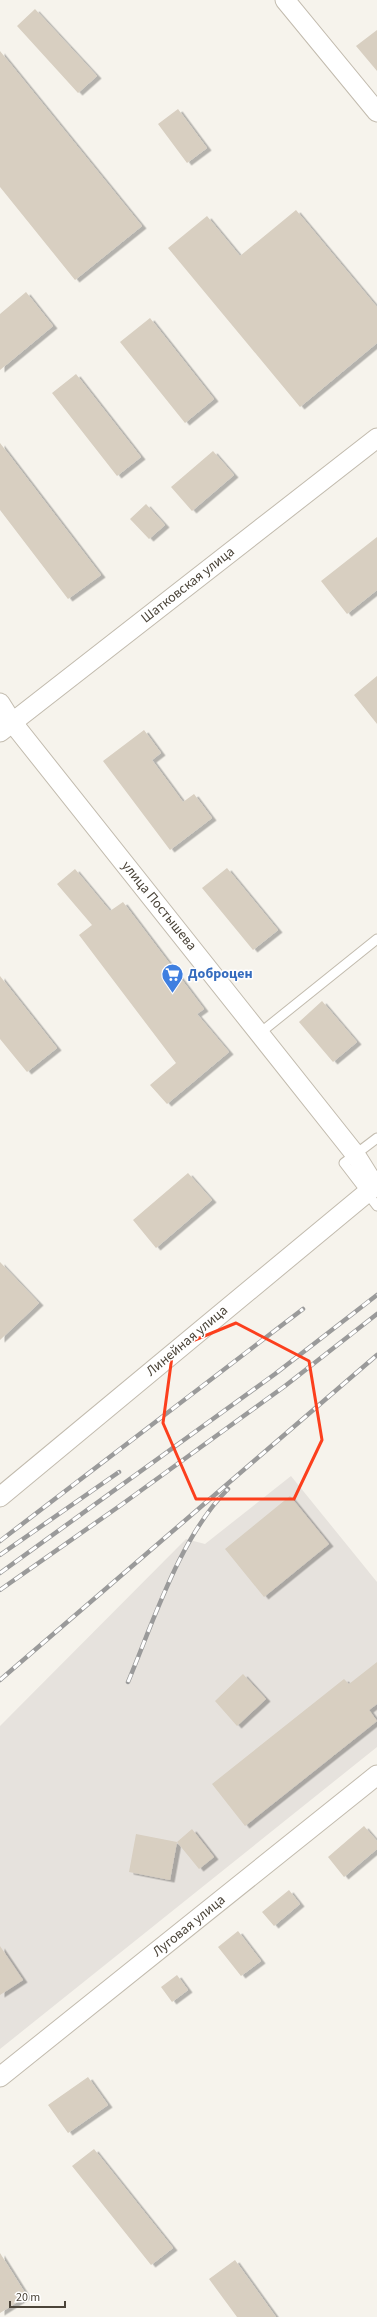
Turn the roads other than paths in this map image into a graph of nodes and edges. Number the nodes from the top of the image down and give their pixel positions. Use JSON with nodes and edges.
{"nodes":[{"id":1,"x":285,"y":0,"type":"edge"},
{"id":2,"x":377,"y":112,"type":"edge"},
{"id":3,"x":377,"y":438,"type":"edge"},
{"id":4,"x":0,"y":703,"type":"edge"},
{"id":5,"x":6,"y":727,"type":"edge"},
{"id":6,"x":377,"y":939,"type":"edge"},
{"id":7,"x":260,"y":1033,"type":"junction"},
{"id":8,"x":377,"y":1138,"type":"edge"},
{"id":9,"x":355,"y":1154,"type":"junction"},
{"id":10,"x":373,"y":1195,"type":"edge"},
{"id":11,"x":0,"y":1497,"type":"edge"},
{"id":12,"x":377,"y":1775,"type":"edge"},
{"id":13,"x":0,"y":2077,"type":"edge"}],
"edges":[{"from":1,"to":2,"type":"street"},
{"from":3,"to":5,"type":"street","name":"Шатковская улица"},
{"from":4,"to":5,"type":"street","name":"улица Постышева"},
{"from":5,"to":7,"type":"street","name":"улица Постышева"},
{"from":6,"to":7,"type":"lane"},
{"from":7,"to":9,"type":"street","name":"улица Постышева"},
{"from":8,"to":9,"type":"lane"},
{"from":9,"to":10,"type":"street","name":"улица Постышева"},
{"from":10,"to":11,"type":"street","name":"Линейная улица"},
{"from":12,"to":13,"type":"street","name":"Луговая улица"}]}
